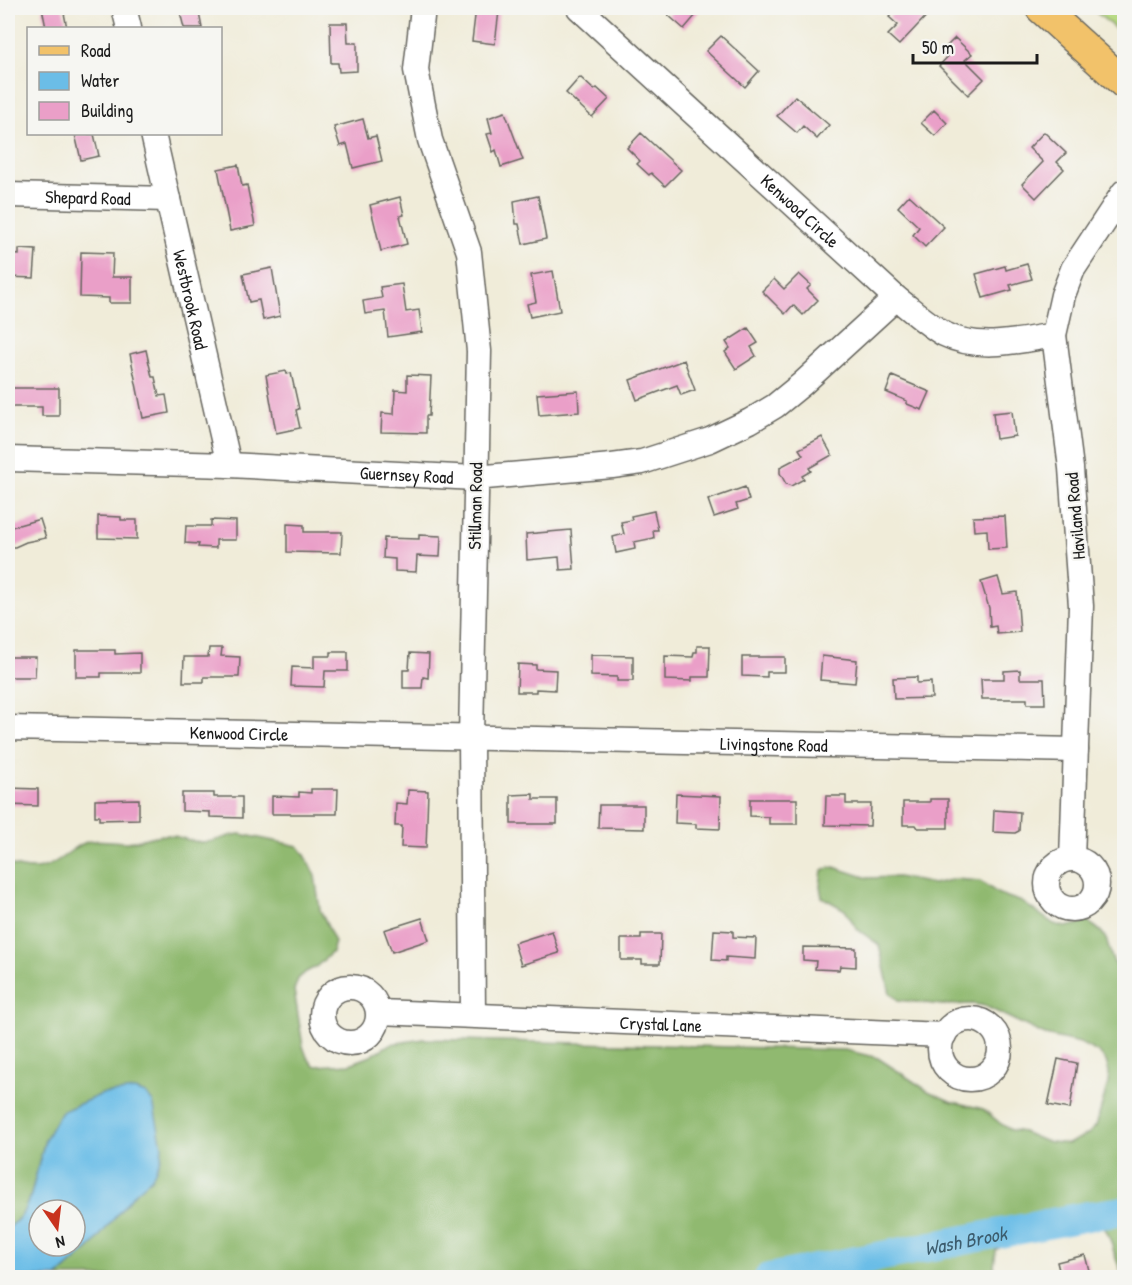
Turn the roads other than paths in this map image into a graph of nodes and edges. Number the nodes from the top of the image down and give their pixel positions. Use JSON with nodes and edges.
{"nodes":[{"id":1,"x":124,"y":8,"type":"edge"},
{"id":2,"x":423,"y":8,"type":"edge"},
{"id":3,"x":579,"y":8,"type":"edge"},
{"id":4,"x":1041,"y":8,"type":"edge"},
{"id":5,"x":129,"y":27,"type":"edge"},
{"id":6,"x":1125,"y":83,"type":"edge"},
{"id":7,"x":153,"y":135,"type":"edge"},
{"id":8,"x":1125,"y":192,"type":"edge"},
{"id":9,"x":8,"y":195,"type":"edge"},
{"id":10,"x":168,"y":199,"type":"junction"},
{"id":11,"x":896,"y":298,"type":"junction"},
{"id":12,"x":1054,"y":335,"type":"junction"},
{"id":13,"x":8,"y":459,"type":"edge"},
{"id":14,"x":230,"y":465,"type":"junction"},
{"id":15,"x":476,"y":478,"type":"junction"},
{"id":16,"x":8,"y":728,"type":"edge"},
{"id":17,"x":471,"y":737,"type":"junction"},
{"id":18,"x":1076,"y":750,"type":"junction"},
{"id":19,"x":1072,"y":859,"type":"dead end"},
{"id":20,"x":379,"y":1012,"type":"dead end"},
{"id":21,"x":473,"y":1014,"type":"junction"},
{"id":22,"x":944,"y":1035,"type":"dead end"}],
"edges":[{"from":1,"to":5,"type":"street"},
{"from":2,"to":15,"type":"street","name":"Stillman Road"},
{"from":3,"to":11,"type":"street","name":"Kenwood Circle"},
{"from":4,"to":6,"type":"main road"},
{"from":7,"to":10,"type":"street","name":"Westbrook Road"},
{"from":8,"to":12,"type":"street","name":"Haviland Road"},
{"from":9,"to":10,"type":"street","name":"Shepard Road"},
{"from":10,"to":14,"type":"street","name":"Westbrook Road"},
{"from":11,"to":12,"type":"street","name":"Kenwood Circle"},
{"from":11,"to":15,"type":"street","name":"Guernsey Road"},
{"from":12,"to":18,"type":"street","name":"Haviland Road"},
{"from":13,"to":14,"type":"street","name":"Guernsey Road"},
{"from":14,"to":15,"type":"street","name":"Guernsey Road"},
{"from":15,"to":17,"type":"street","name":"Stillman Road"},
{"from":16,"to":17,"type":"street","name":"Kenwood Circle"},
{"from":17,"to":18,"type":"street","name":"Livingstone Road"},
{"from":17,"to":21,"type":"street","name":"Stillman Road"},
{"from":18,"to":19,"type":"street","name":"Haviland Road"},
{"from":20,"to":21,"type":"street","name":"Crystal Lane"},
{"from":21,"to":22,"type":"street","name":"Crystal Lane"}]}
